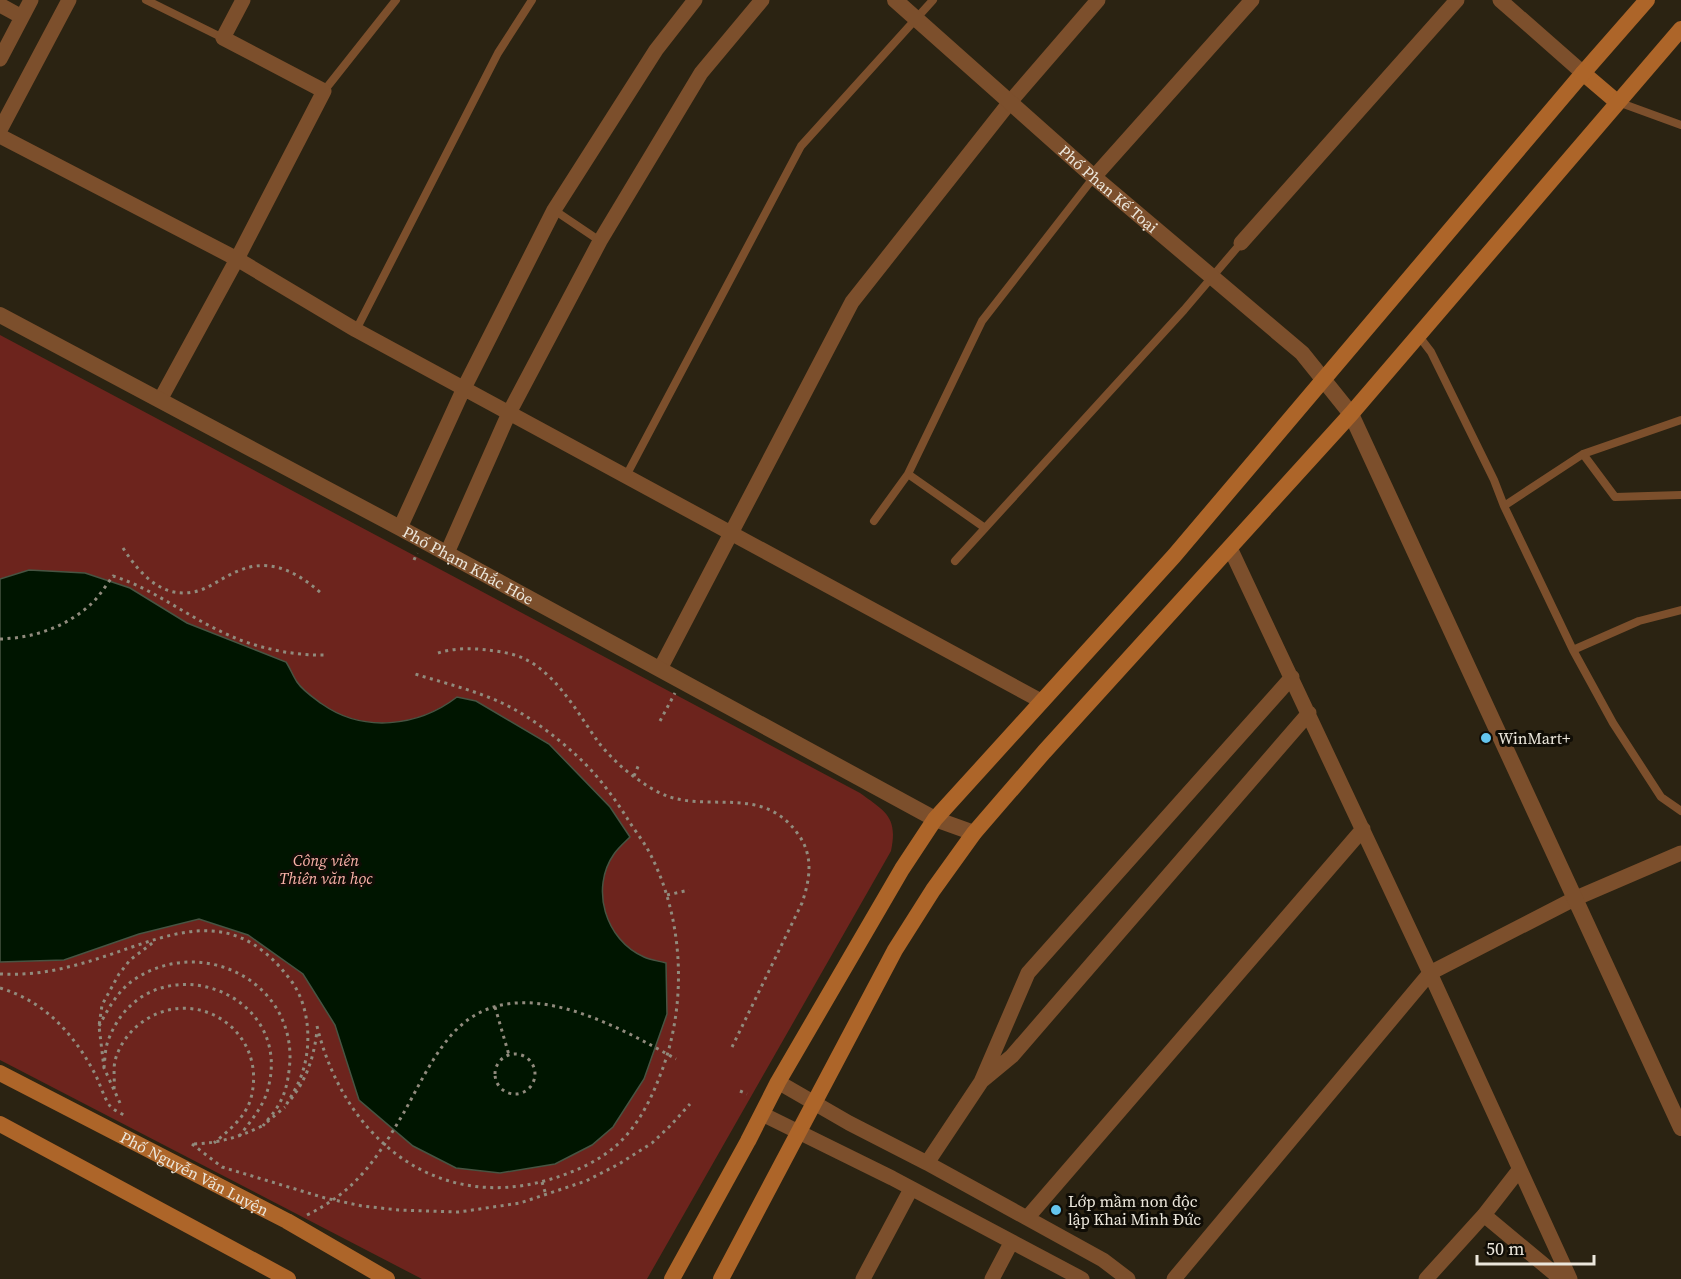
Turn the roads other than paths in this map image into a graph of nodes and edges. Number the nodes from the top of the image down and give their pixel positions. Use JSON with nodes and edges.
{"nodes":[{"id":1,"x":31,"y":0,"type":"edge"},
{"id":2,"x":69,"y":0,"type":"edge"},
{"id":3,"x":146,"y":0,"type":"edge"},
{"id":4,"x":243,"y":0,"type":"edge"},
{"id":5,"x":396,"y":0,"type":"edge"},
{"id":6,"x":532,"y":0,"type":"edge"},
{"id":7,"x":695,"y":0,"type":"edge"},
{"id":8,"x":762,"y":0,"type":"edge"},
{"id":9,"x":895,"y":0,"type":"edge"},
{"id":10,"x":933,"y":0,"type":"edge"},
{"id":11,"x":1098,"y":0,"type":"edge"},
{"id":12,"x":1252,"y":0,"type":"edge"},
{"id":13,"x":1457,"y":0,"type":"edge"},
{"id":14,"x":1500,"y":0,"type":"edge"},
{"id":15,"x":1647,"y":0,"type":"edge"},
{"id":16,"x":0,"y":5,"type":"edge"},
{"id":17,"x":22,"y":17,"type":"junction"},
{"id":18,"x":916,"y":19,"type":"junction"},
{"id":19,"x":1681,"y":29,"type":"edge"},
{"id":20,"x":223,"y":38,"type":"junction"},
{"id":21,"x":0,"y":59,"type":"edge"},
{"id":22,"x":1583,"y":73,"type":"junction"},
{"id":23,"x":324,"y":91,"type":"junction"},
{"id":24,"x":1010,"y":102,"type":"junction"},
{"id":25,"x":1617,"y":102,"type":"junction"},
{"id":26,"x":1681,"y":125,"type":"edge"},
{"id":27,"x":0,"y":130,"type":"edge"},
{"id":28,"x":0,"y":136,"type":"edge"},
{"id":29,"x":1094,"y":177,"type":"junction"},
{"id":30,"x":554,"y":210,"type":"junction"},
{"id":31,"x":600,"y":241,"type":"junction"},
{"id":32,"x":1241,"y":243,"type":"joint"},
{"id":33,"x":237,"y":259,"type":"junction"},
{"id":34,"x":1213,"y":276,"type":"junction"},
{"id":35,"x":0,"y":315,"type":"edge"},
{"id":36,"x":356,"y":330,"type":"junction"},
{"id":37,"x":1418,"y":335,"type":"junction"},
{"id":38,"x":1323,"y":378,"type":"junction"},
{"id":39,"x":464,"y":388,"type":"junction"},
{"id":40,"x":160,"y":400,"type":"junction"},
{"id":41,"x":509,"y":413,"type":"junction"},
{"id":42,"x":1351,"y":414,"type":"junction"},
{"id":43,"x":1681,"y":420,"type":"edge"},
{"id":44,"x":1583,"y":454,"type":"junction"},
{"id":45,"x":908,"y":474,"type":"junction"},
{"id":46,"x":626,"y":476,"type":"junction"},
{"id":47,"x":1681,"y":495,"type":"edge"},
{"id":48,"x":1504,"y":506,"type":"junction"},
{"id":49,"x":874,"y":521,"type":"dead end"},
{"id":50,"x":400,"y":528,"type":"junction"},
{"id":51,"x":985,"y":528,"type":"junction"},
{"id":52,"x":731,"y":533,"type":"junction"},
{"id":53,"x":1230,"y":548,"type":"junction"},
{"id":54,"x":447,"y":553,"type":"junction"},
{"id":55,"x":955,"y":561,"type":"dead end"},
{"id":56,"x":1681,"y":610,"type":"edge"},
{"id":57,"x":1573,"y":650,"type":"junction"},
{"id":58,"x":660,"y":669,"type":"junction"},
{"id":59,"x":1292,"y":677,"type":"junction"},
{"id":60,"x":1041,"y":701,"type":"junction"},
{"id":61,"x":1309,"y":713,"type":"junction"},
{"id":62,"x":1681,"y":811,"type":"edge"},
{"id":63,"x":935,"y":819,"type":"junction"},
{"id":64,"x":1363,"y":829,"type":"junction"},
{"id":65,"x":974,"y":833,"type":"junction"},
{"id":66,"x":1681,"y":853,"type":"edge"},
{"id":67,"x":1574,"y":899,"type":"junction"},
{"id":68,"x":1430,"y":973,"type":"junction"},
{"id":69,"x":0,"y":1073,"type":"edge"},
{"id":70,"x":778,"y":1082,"type":"junction"},
{"id":71,"x":981,"y":1082,"type":"junction"},
{"id":72,"x":813,"y":1103,"type":"junction"},
{"id":73,"x":762,"y":1114,"type":"junction"},
{"id":74,"x":0,"y":1124,"type":"edge"},
{"id":75,"x":1681,"y":1128,"type":"edge"},
{"id":76,"x":799,"y":1132,"type":"junction"},
{"id":77,"x":927,"y":1163,"type":"junction"},
{"id":78,"x":1519,"y":1170,"type":"junction"},
{"id":79,"x":911,"y":1189,"type":"junction"},
{"id":80,"x":1484,"y":1215,"type":"junction"},
{"id":81,"x":1027,"y":1218,"type":"junction"},
{"id":82,"x":1011,"y":1243,"type":"junction"},
{"id":83,"x":288,"y":1279,"type":"edge"},
{"id":84,"x":387,"y":1279,"type":"edge"},
{"id":85,"x":672,"y":1279,"type":"edge"},
{"id":86,"x":721,"y":1279,"type":"edge"},
{"id":87,"x":862,"y":1279,"type":"edge"},
{"id":88,"x":992,"y":1279,"type":"edge"},
{"id":89,"x":1082,"y":1279,"type":"edge"},
{"id":90,"x":1128,"y":1279,"type":"edge"},
{"id":91,"x":1174,"y":1279,"type":"edge"},
{"id":92,"x":1426,"y":1279,"type":"edge"},
{"id":93,"x":1561,"y":1279,"type":"edge"},
{"id":94,"x":1570,"y":1279,"type":"edge"}],
"edges":[{"from":1,"to":17,"type":"street"},
{"from":2,"to":27,"type":"street"},
{"from":3,"to":20,"type":"lane"},
{"from":4,"to":20,"type":"street"},
{"from":5,"to":23,"type":"lane"},
{"from":6,"to":36,"type":"lane"},
{"from":7,"to":30,"type":"street"},
{"from":8,"to":31,"type":"street"},
{"from":9,"to":18,"type":"street","name":"Phố Phan Kế Toại"},
{"from":10,"to":18,"type":"lane"},
{"from":11,"to":24,"type":"street"},
{"from":12,"to":29,"type":"street"},
{"from":13,"to":32,"type":"street"},
{"from":14,"to":22,"type":"street"},
{"from":15,"to":22,"type":"main road"},
{"from":16,"to":17,"type":"street"},
{"from":17,"to":21,"type":"street"},
{"from":18,"to":24,"type":"street","name":"Phố Phan Kế Toại"},
{"from":18,"to":46,"type":"lane"},
{"from":19,"to":25,"type":"main road"},
{"from":20,"to":23,"type":"street"},
{"from":22,"to":25,"type":"main road"},
{"from":22,"to":38,"type":"main road"},
{"from":23,"to":33,"type":"street"},
{"from":24,"to":29,"type":"street","name":"Phố Phan Kế Toại"},
{"from":24,"to":52,"type":"street"},
{"from":25,"to":26,"type":"lane"},
{"from":25,"to":37,"type":"main road"},
{"from":28,"to":33,"type":"street"},
{"from":29,"to":34,"type":"street","name":"Phố Phan Kế Toại"},
{"from":29,"to":45,"type":"lane"},
{"from":30,"to":31,"type":"lane"},
{"from":30,"to":39,"type":"street"},
{"from":31,"to":41,"type":"street"},
{"from":32,"to":34,"type":"lane"},
{"from":33,"to":36,"type":"street"},
{"from":33,"to":40,"type":"street"},
{"from":34,"to":38,"type":"street","name":"Phố Phan Kế Toại"},
{"from":34,"to":51,"type":"lane"},
{"from":35,"to":40,"type":"street","name":"Phố Phạm Khắc Hòe"},
{"from":36,"to":39,"type":"street"},
{"from":37,"to":42,"type":"main road"},
{"from":37,"to":48,"type":"lane"},
{"from":38,"to":42,"type":"street","name":"Phố Phan Kế Toại"},
{"from":38,"to":60,"type":"main road"},
{"from":39,"to":41,"type":"street"},
{"from":39,"to":50,"type":"street"},
{"from":40,"to":50,"type":"street","name":"Phố Phạm Khắc Hòe"},
{"from":41,"to":46,"type":"street"},
{"from":41,"to":54,"type":"street"},
{"from":42,"to":53,"type":"main road"},
{"from":42,"to":67,"type":"street","name":"Phố Phan Kế Toại"},
{"from":43,"to":44,"type":"lane"},
{"from":44,"to":47,"type":"lane"},
{"from":44,"to":48,"type":"lane"},
{"from":45,"to":49,"type":"lane"},
{"from":45,"to":51,"type":"lane"},
{"from":46,"to":52,"type":"street"},
{"from":48,"to":57,"type":"lane"},
{"from":50,"to":54,"type":"street","name":"Phố Phạm Khắc Hòe"},
{"from":51,"to":55,"type":"lane"},
{"from":52,"to":58,"type":"street"},
{"from":52,"to":60,"type":"street"},
{"from":53,"to":59,"type":"street"},
{"from":53,"to":65,"type":"main road"},
{"from":54,"to":58,"type":"street","name":"Phố Phạm Khắc Hòe"},
{"from":56,"to":57,"type":"lane"},
{"from":57,"to":62,"type":"lane"},
{"from":58,"to":63,"type":"street","name":"Phố Phạm Khắc Hòe"},
{"from":59,"to":61,"type":"street"},
{"from":59,"to":71,"type":"street"},
{"from":60,"to":63,"type":"main road"},
{"from":61,"to":64,"type":"street"},
{"from":61,"to":71,"type":"street"},
{"from":63,"to":65,"type":"street","name":"Phố Phạm Khắc Hòe"},
{"from":63,"to":70,"type":"main road"},
{"from":64,"to":68,"type":"street"},
{"from":64,"to":81,"type":"street"},
{"from":65,"to":72,"type":"main road"},
{"from":66,"to":67,"type":"street"},
{"from":67,"to":68,"type":"street"},
{"from":67,"to":75,"type":"street","name":"Phố Phan Kế Toại"},
{"from":68,"to":78,"type":"street"},
{"from":68,"to":91,"type":"street"},
{"from":69,"to":84,"type":"main road","name":"Phố Nguyễn Văn Luyện"},
{"from":70,"to":72,"type":"street"},
{"from":70,"to":73,"type":"main road"},
{"from":71,"to":77,"type":"street"},
{"from":72,"to":76,"type":"main road"},
{"from":72,"to":77,"type":"street"},
{"from":73,"to":76,"type":"street"},
{"from":73,"to":85,"type":"main road"},
{"from":74,"to":83,"type":"main road"},
{"from":76,"to":79,"type":"street"},
{"from":76,"to":86,"type":"main road"},
{"from":77,"to":81,"type":"street"},
{"from":78,"to":80,"type":"street"},
{"from":78,"to":94,"type":"street"},
{"from":79,"to":82,"type":"street"},
{"from":79,"to":87,"type":"street"},
{"from":80,"to":92,"type":"street"},
{"from":80,"to":93,"type":"street"},
{"from":81,"to":90,"type":"street"},
{"from":82,"to":88,"type":"street"},
{"from":82,"to":89,"type":"street"}]}
